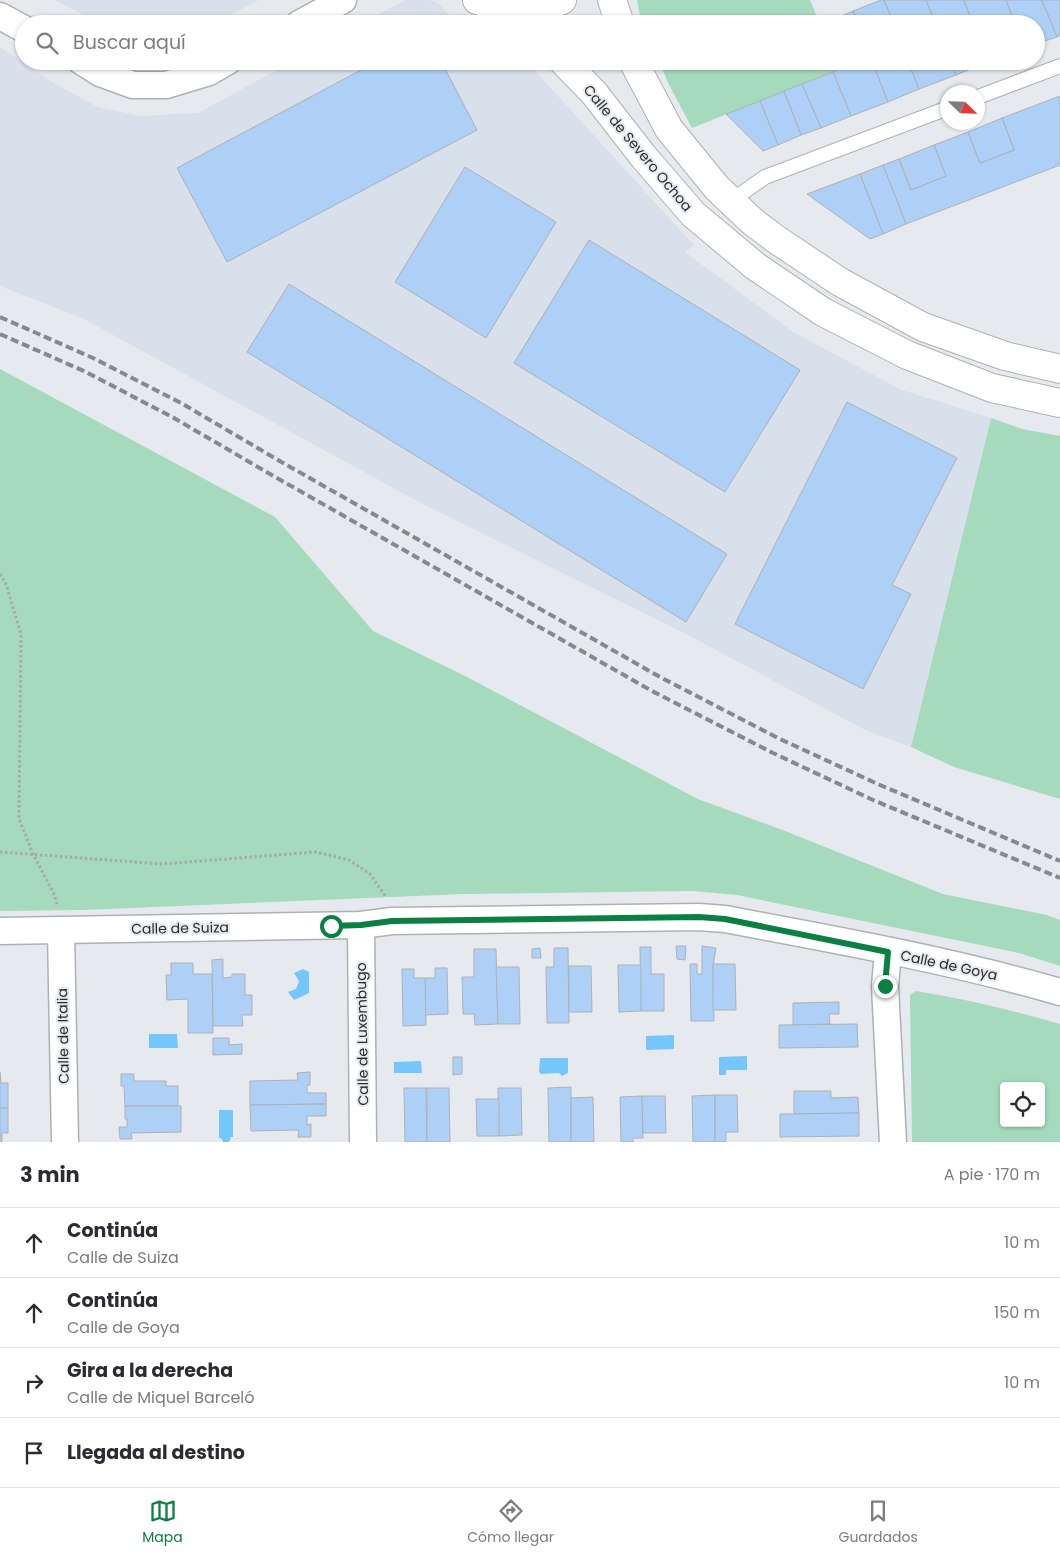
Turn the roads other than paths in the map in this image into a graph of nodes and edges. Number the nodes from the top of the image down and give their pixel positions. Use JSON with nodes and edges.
{"nodes":[{"id":1,"x":343,"y":0,"type":"edge"},
{"id":2,"x":477,"y":0,"type":"edge"},
{"id":3,"x":562,"y":0,"type":"edge"},
{"id":4,"x":612,"y":0,"type":"edge"},
{"id":5,"x":316,"y":15,"type":"edge"},
{"id":6,"x":510,"y":15,"type":"edge"},
{"id":7,"x":521,"y":15,"type":"edge"},
{"id":8,"x":617,"y":15,"type":"edge"},
{"id":9,"x":0,"y":16,"type":"edge"},
{"id":10,"x":15,"y":24,"type":"edge"},
{"id":11,"x":1060,"y":66,"type":"edge"},
{"id":12,"x":95,"y":70,"type":"edge"},
{"id":13,"x":212,"y":70,"type":"edge"},
{"id":14,"x":572,"y":70,"type":"edge"},
{"id":15,"x":638,"y":70,"type":"edge"},
{"id":16,"x":985,"y":94,"type":"edge"},
{"id":17,"x":940,"y":111,"type":"edge"},
{"id":18,"x":731,"y":201,"type":"junction"},
{"id":19,"x":1060,"y":369,"type":"edge"},
{"id":20,"x":1060,"y":403,"type":"edge"},
{"id":21,"x":60,"y":920,"type":"junction"},
{"id":22,"x":361,"y":925,"type":"junction"},
{"id":23,"x":0,"y":931,"type":"edge"},
{"id":24,"x":888,"y":952,"type":"junction"},
{"id":25,"x":1060,"y":992,"type":"edge"},
{"id":26,"x":65,"y":1142,"type":"edge"},
{"id":27,"x":363,"y":1142,"type":"edge"},
{"id":28,"x":893,"y":1142,"type":"edge"}],
"edges":[{"from":1,"to":5,"type":"street"},
{"from":2,"to":6,"type":"street"},
{"from":3,"to":7,"type":"street"},
{"from":4,"to":8,"type":"street"},
{"from":9,"to":10,"type":"street"},
{"from":11,"to":16,"type":"lane"},
{"from":12,"to":13,"type":"street"},
{"from":14,"to":20,"type":"street","name":"Calle de Severo Ochoa"},
{"from":15,"to":18,"type":"street"},
{"from":17,"to":18,"type":"lane"},
{"from":18,"to":19,"type":"street"},
{"from":21,"to":22,"type":"street","name":"Calle de Suiza"},
{"from":21,"to":23,"type":"street","name":"Calle de Suiza"},
{"from":21,"to":26,"type":"street","name":"Calle de Italia"},
{"from":22,"to":24,"type":"street","name":"Calle de Goya"},
{"from":22,"to":27,"type":"street","name":"Calle de Luxembugo"},
{"from":24,"to":25,"type":"street","name":"Calle de Goya"},
{"from":24,"to":28,"type":"street"}]}
